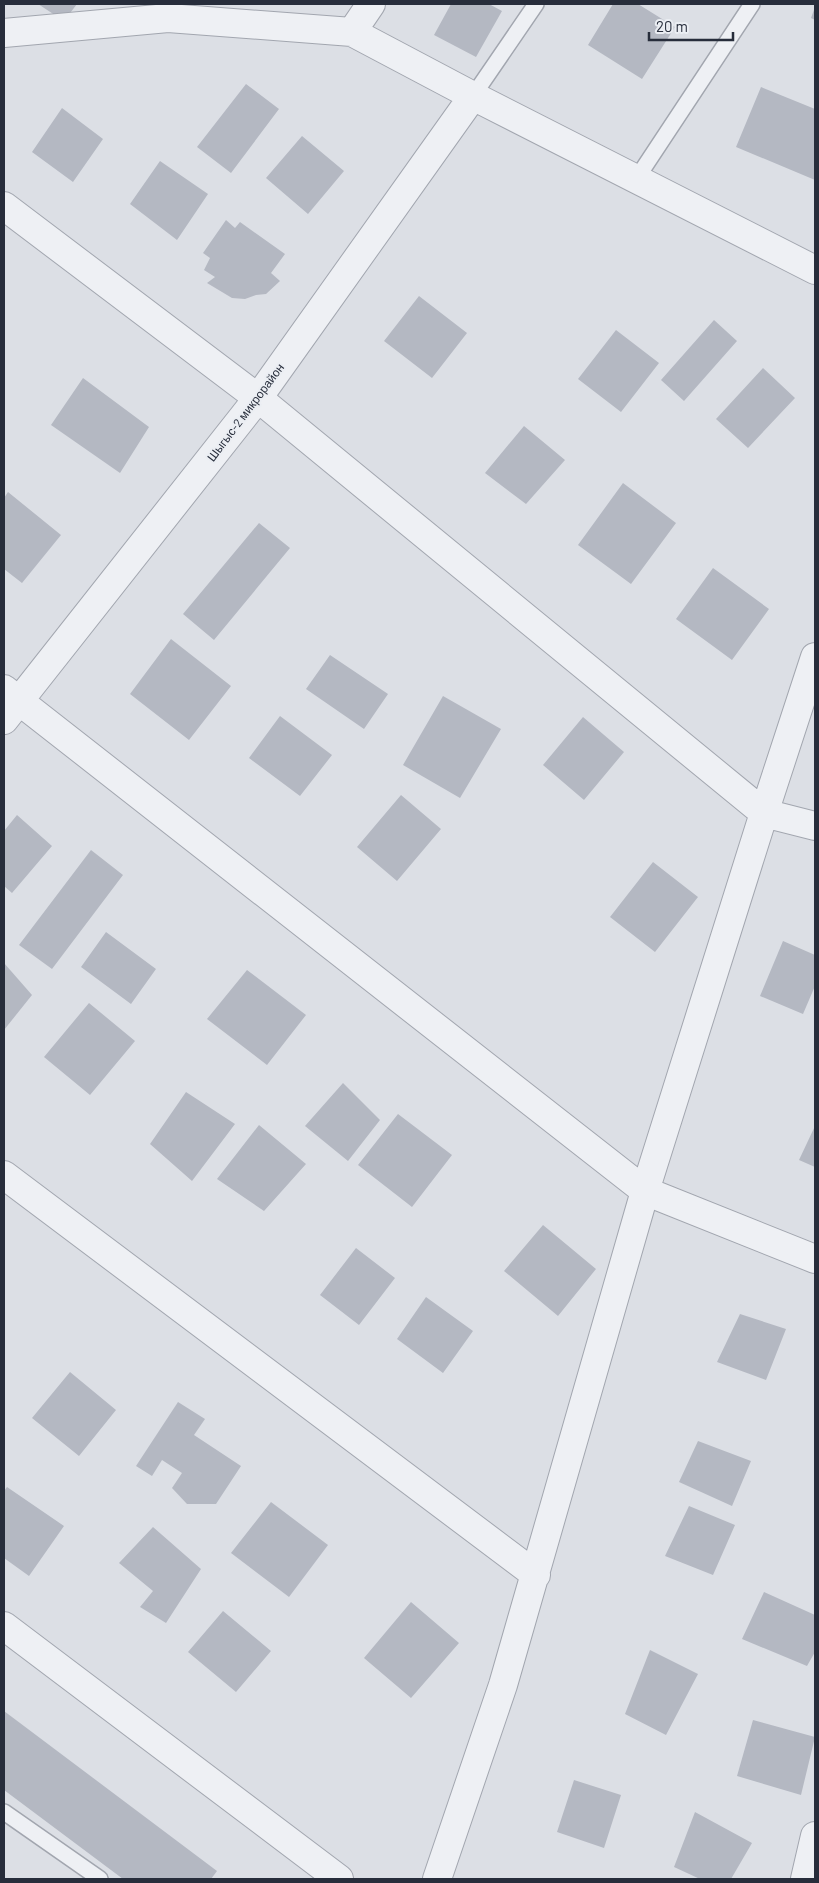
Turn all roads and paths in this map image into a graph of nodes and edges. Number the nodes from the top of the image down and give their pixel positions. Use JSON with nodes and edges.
{"nodes":[{"id":1,"x":371,"y":4,"type":"edge"},
{"id":2,"x":536,"y":4,"type":"edge"},
{"id":3,"x":752,"y":4,"type":"edge"},
{"id":4,"x":173,"y":11,"type":"edge"},
{"id":5,"x":352,"y":32,"type":"junction"},
{"id":6,"x":4,"y":33,"type":"edge"},
{"id":7,"x":473,"y":96,"type":"junction"},
{"id":8,"x":637,"y":178,"type":"junction"},
{"id":9,"x":4,"y":206,"type":"edge"},
{"id":10,"x":815,"y":270,"type":"edge"},
{"id":11,"x":258,"y":398,"type":"junction"},
{"id":12,"x":815,"y":657,"type":"edge"},
{"id":13,"x":9,"y":703,"type":"edge"},
{"id":14,"x":764,"y":813,"type":"junction"},
{"id":15,"x":815,"y":826,"type":"edge"},
{"id":16,"x":4,"y":1175,"type":"edge"},
{"id":17,"x":645,"y":1191,"type":"junction"},
{"id":18,"x":815,"y":1259,"type":"edge"},
{"id":19,"x":536,"y":1575,"type":"junction"},
{"id":20,"x":4,"y":1626,"type":"edge"},
{"id":21,"x":4,"y":1812,"type":"edge"},
{"id":22,"x":815,"y":1836,"type":"edge"},
{"id":23,"x":100,"y":1879,"type":"edge"},
{"id":24,"x":339,"y":1879,"type":"edge"},
{"id":25,"x":437,"y":1879,"type":"edge"},
{"id":26,"x":805,"y":1879,"type":"edge"}],
"edges":[{"from":1,"to":5,"type":"street"},
{"from":2,"to":7,"type":"lane"},
{"from":3,"to":8,"type":"lane"},
{"from":4,"to":5,"type":"street"},
{"from":4,"to":6,"type":"street"},
{"from":5,"to":7,"type":"street"},
{"from":7,"to":8,"type":"street"},
{"from":7,"to":11,"type":"street","name":"Шыгыс-2 микрорайон"},
{"from":8,"to":10,"type":"street"},
{"from":9,"to":11,"type":"street"},
{"from":11,"to":13,"type":"street","name":"Шыгыс-2 микрорайон"},
{"from":11,"to":14,"type":"street"},
{"from":12,"to":14,"type":"street"},
{"from":13,"to":17,"type":"street"},
{"from":14,"to":15,"type":"street"},
{"from":14,"to":17,"type":"street"},
{"from":16,"to":19,"type":"street"},
{"from":17,"to":18,"type":"street"},
{"from":17,"to":19,"type":"street"},
{"from":19,"to":25,"type":"street"},
{"from":20,"to":24,"type":"street"},
{"from":21,"to":23,"type":"lane"},
{"from":22,"to":26,"type":"street"}]}
